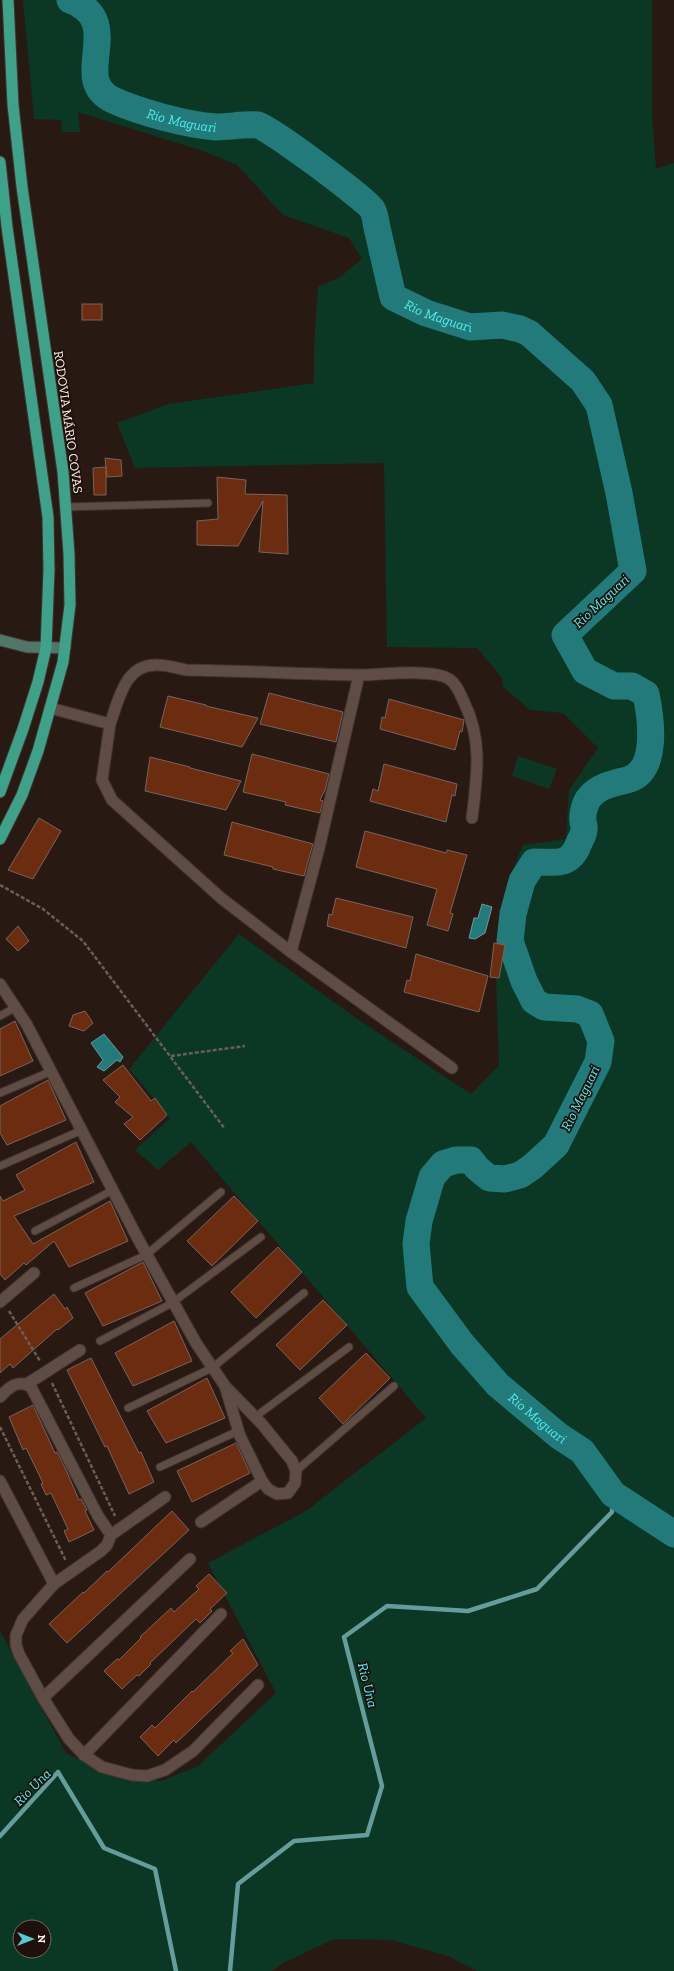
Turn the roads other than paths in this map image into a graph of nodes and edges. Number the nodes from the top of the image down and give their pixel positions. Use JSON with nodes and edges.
{"nodes":[{"id":1,"x":8,"y":0,"type":"edge"},
{"id":2,"x":0,"y":162,"type":"edge"},
{"id":3,"x":208,"y":503,"type":"dead end"},
{"id":4,"x":66,"y":507,"type":"junction"},
{"id":5,"x":0,"y":640,"type":"edge"},
{"id":6,"x":46,"y":648,"type":"junction"},
{"id":7,"x":65,"y":648,"type":"junction"},
{"id":8,"x":359,"y":675,"type":"junction"},
{"id":9,"x":50,"y":708,"type":"junction"},
{"id":10,"x":110,"y":724,"type":"junction"},
{"id":11,"x":0,"y":792,"type":"edge"},
{"id":12,"x":472,"y":818,"type":"dead end"},
{"id":13,"x":0,"y":839,"type":"edge"},
{"id":14,"x":291,"y":952,"type":"junction"},
{"id":15,"x":0,"y":984,"type":"edge"},
{"id":16,"x":16,"y":1008,"type":"junction"},
{"id":17,"x":0,"y":1016,"type":"edge"},
{"id":18,"x":452,"y":1068,"type":"dead end"},
{"id":19,"x":52,"y":1071,"type":"junction"},
{"id":20,"x":0,"y":1093,"type":"edge"},
{"id":21,"x":82,"y":1130,"type":"junction"},
{"id":22,"x":0,"y":1166,"type":"edge"},
{"id":23,"x":113,"y":1190,"type":"junction"},
{"id":24,"x":221,"y":1192,"type":"dead end"},
{"id":25,"x":35,"y":1231,"type":"dead end"},
{"id":26,"x":261,"y":1237,"type":"dead end"},
{"id":27,"x":146,"y":1255,"type":"junction"},
{"id":28,"x":34,"y":1273,"type":"dead end"},
{"id":29,"x":74,"y":1288,"type":"dead end"},
{"id":30,"x":304,"y":1293,"type":"dead end"},
{"id":31,"x":172,"y":1303,"type":"junction"},
{"id":32,"x":3,"y":1304,"type":"edge"},
{"id":33,"x":100,"y":1341,"type":"dead end"},
{"id":34,"x":348,"y":1347,"type":"dead end"},
{"id":35,"x":80,"y":1350,"type":"dead end"},
{"id":36,"x":212,"y":1368,"type":"junction"},
{"id":37,"x":27,"y":1384,"type":"junction"},
{"id":38,"x":225,"y":1386,"type":"junction"},
{"id":39,"x":394,"y":1386,"type":"dead end"},
{"id":40,"x":0,"y":1397,"type":"edge"},
{"id":41,"x":128,"y":1408,"type":"dead end"},
{"id":42,"x":255,"y":1417,"type":"junction"},
{"id":43,"x":238,"y":1431,"type":"junction"},
{"id":44,"x":160,"y":1466,"type":"dead end"},
{"id":45,"x":296,"y":1472,"type":"junction"},
{"id":46,"x":0,"y":1481,"type":"edge"},
{"id":47,"x":262,"y":1481,"type":"junction"},
{"id":48,"x":165,"y":1497,"type":"dead end"},
{"id":49,"x":201,"y":1522,"type":"dead end"},
{"id":50,"x":111,"y":1535,"type":"junction"},
{"id":51,"x":190,"y":1559,"type":"dead end"},
{"id":52,"x":54,"y":1584,"type":"junction"},
{"id":53,"x":221,"y":1614,"type":"dead end"},
{"id":54,"x":258,"y":1685,"type":"dead end"},
{"id":55,"x":42,"y":1698,"type":"junction"},
{"id":56,"x":84,"y":1755,"type":"junction"}],
"edges":[{"from":1,"to":4,"type":"main road","name":"RODOVIA MÁRIO COVAS"},
{"from":2,"to":6,"type":"main road"},
{"from":3,"to":4,"type":"lane"},
{"from":4,"to":7,"type":"main road","name":"RODOVIA MÁRIO COVAS"},
{"from":5,"to":6,"type":"main road"},
{"from":6,"to":7,"type":"main road"},
{"from":6,"to":11,"type":"main road"},
{"from":7,"to":9,"type":"main road","name":"RODOVIA MÁRIO COVAS"},
{"from":8,"to":10,"type":"street"},
{"from":8,"to":12,"type":"street"},
{"from":8,"to":14,"type":"street"},
{"from":9,"to":10,"type":"street"},
{"from":9,"to":13,"type":"main road","name":"RODOVIA MÁRIO COVAS"},
{"from":10,"to":14,"type":"street"},
{"from":14,"to":18,"type":"street"},
{"from":15,"to":16,"type":"street"},
{"from":16,"to":17,"type":"lane"},
{"from":16,"to":19,"type":"street"},
{"from":19,"to":20,"type":"lane"},
{"from":19,"to":21,"type":"street"},
{"from":21,"to":22,"type":"lane"},
{"from":21,"to":23,"type":"street"},
{"from":23,"to":25,"type":"lane"},
{"from":23,"to":27,"type":"street"},
{"from":24,"to":27,"type":"lane"},
{"from":26,"to":31,"type":"lane"},
{"from":27,"to":29,"type":"lane"},
{"from":27,"to":31,"type":"street"},
{"from":28,"to":32,"type":"street"},
{"from":30,"to":36,"type":"lane"},
{"from":31,"to":33,"type":"lane"},
{"from":31,"to":36,"type":"street"},
{"from":34,"to":42,"type":"lane"},
{"from":35,"to":37,"type":"street"},
{"from":36,"to":38,"type":"street"},
{"from":36,"to":41,"type":"lane"},
{"from":37,"to":40,"type":"street"},
{"from":37,"to":50,"type":"street"},
{"from":38,"to":42,"type":"street"},
{"from":38,"to":43,"type":"street"},
{"from":39,"to":45,"type":"lane"},
{"from":42,"to":45,"type":"street"},
{"from":43,"to":44,"type":"lane"},
{"from":43,"to":47,"type":"street"},
{"from":45,"to":47,"type":"street"},
{"from":46,"to":52,"type":"street"},
{"from":47,"to":49,"type":"street"},
{"from":48,"to":50,"type":"street"},
{"from":50,"to":52,"type":"street"},
{"from":51,"to":55,"type":"street"},
{"from":52,"to":55,"type":"street"},
{"from":53,"to":56,"type":"street"},
{"from":54,"to":56,"type":"street"},
{"from":55,"to":56,"type":"street"}]}
